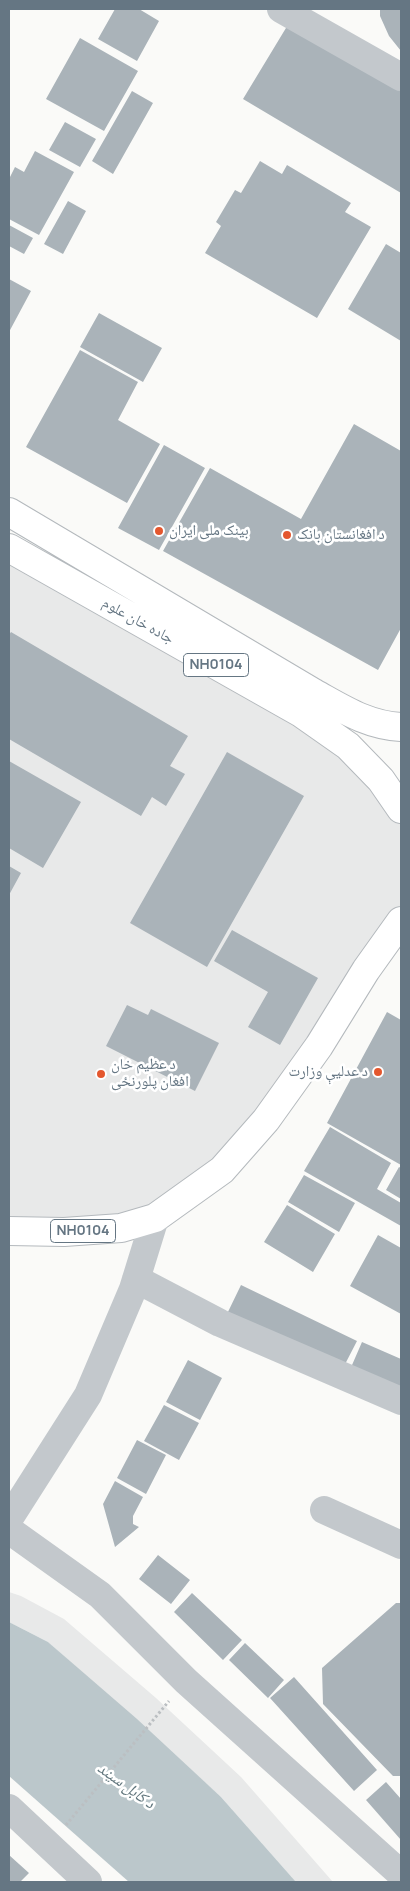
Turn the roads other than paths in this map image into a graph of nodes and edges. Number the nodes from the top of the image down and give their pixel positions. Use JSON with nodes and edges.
{"nodes":[{"id":1,"x":281,"y":9,"type":"edge"},
{"id":2,"x":401,"y":77,"type":"edge"},
{"id":3,"x":9,"y":512,"type":"edge"},
{"id":4,"x":9,"y":548,"type":"edge"},
{"id":5,"x":401,"y":727,"type":"edge"},
{"id":6,"x":401,"y":809,"type":"edge"},
{"id":7,"x":401,"y":921,"type":"edge"},
{"id":8,"x":155,"y":1218,"type":"junction"},
{"id":9,"x":9,"y":1231,"type":"edge"},
{"id":10,"x":136,"y":1279,"type":"junction"},
{"id":11,"x":401,"y":1401,"type":"edge"},
{"id":12,"x":324,"y":1510,"type":"dead end"},
{"id":13,"x":9,"y":1519,"type":"edge"},
{"id":14,"x":9,"y":1530,"type":"edge"},
{"id":15,"x":401,"y":1545,"type":"edge"},
{"id":16,"x":9,"y":1808,"type":"edge"},
{"id":17,"x":401,"y":1874,"type":"edge"},
{"id":18,"x":88,"y":1882,"type":"edge"}],
"edges":[{"from":1,"to":2,"type":"street"},
{"from":3,"to":5,"type":"highway","name":"جادہ خان علوم","number":"NH0104"},
{"from":4,"to":6,"type":"highway","name":"جادہ خان علوم","number":"NH0104"},
{"from":7,"to":8,"type":"highway","number":"NH0104"},
{"from":8,"to":9,"type":"highway","number":"NH0104"},
{"from":8,"to":10,"type":"street"},
{"from":10,"to":11,"type":"street"},
{"from":10,"to":13,"type":"street"},
{"from":12,"to":15,"type":"street"},
{"from":14,"to":17,"type":"street"},
{"from":16,"to":18,"type":"street"}]}
